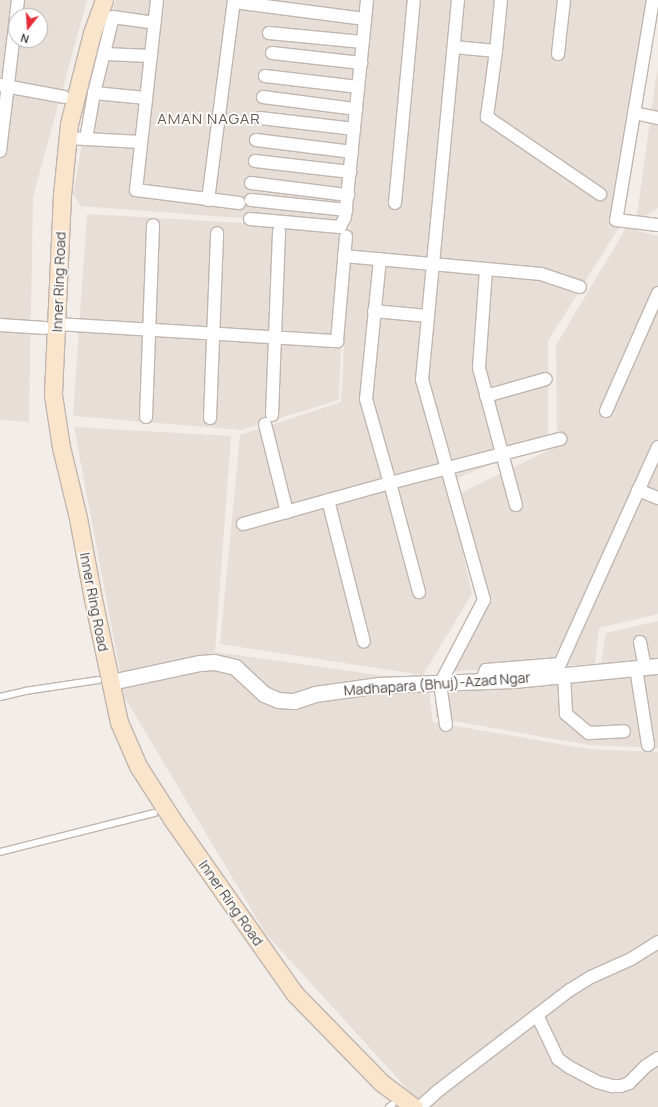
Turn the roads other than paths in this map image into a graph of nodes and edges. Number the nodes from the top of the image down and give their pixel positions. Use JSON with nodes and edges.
{"nodes":[{"id":1,"x":18,"y":0,"type":"edge"},
{"id":2,"x":92,"y":0,"type":"edge"},
{"id":3,"x":104,"y":0,"type":"edge"},
{"id":4,"x":157,"y":0,"type":"edge"},
{"id":5,"x":367,"y":0,"type":"edge"},
{"id":6,"x":414,"y":0,"type":"edge"},
{"id":7,"x":458,"y":0,"type":"edge"},
{"id":8,"x":501,"y":0,"type":"edge"},
{"id":9,"x":564,"y":0,"type":"edge"},
{"id":10,"x":653,"y":0,"type":"edge"},
{"id":11,"x":234,"y":1,"type":"edge"},
{"id":12,"x":365,"y":19,"type":"junction"},
{"id":13,"x":155,"y":23,"type":"junction"},
{"id":14,"x":269,"y":33,"type":"dead end"},
{"id":15,"x":363,"y":42,"type":"junction"},
{"id":16,"x":454,"y":47,"type":"junction"},
{"id":17,"x":496,"y":51,"type":"junction"},
{"id":18,"x":272,"y":52,"type":"dead end"},
{"id":19,"x":104,"y":54,"type":"junction"},
{"id":20,"x":558,"y":54,"type":"dead end"},
{"id":21,"x":151,"y":56,"type":"junction"},
{"id":22,"x":361,"y":63,"type":"junction"},
{"id":23,"x":265,"y":76,"type":"dead end"},
{"id":24,"x":4,"y":86,"type":"edge"},
{"id":25,"x":358,"y":87,"type":"junction"},
{"id":26,"x":94,"y":93,"type":"junction"},
{"id":27,"x":64,"y":97,"type":"junction"},
{"id":28,"x":263,"y":97,"type":"dead end"},
{"id":29,"x":146,"y":98,"type":"junction"},
{"id":30,"x":356,"y":109,"type":"junction"},
{"id":31,"x":634,"y":113,"type":"junction"},
{"id":32,"x":260,"y":118,"type":"dead end"},
{"id":33,"x":658,"y":118,"type":"edge"},
{"id":34,"x":354,"y":129,"type":"junction"},
{"id":35,"x":68,"y":138,"type":"junction"},
{"id":36,"x":86,"y":139,"type":"junction"},
{"id":37,"x":256,"y":140,"type":"dead end"},
{"id":38,"x":142,"y":142,"type":"junction"},
{"id":39,"x":0,"y":152,"type":"edge"},
{"id":40,"x":352,"y":152,"type":"junction"},
{"id":41,"x":255,"y":161,"type":"dead end"},
{"id":42,"x":350,"y":172,"type":"junction"},
{"id":43,"x":251,"y":183,"type":"dead end"},
{"id":44,"x":348,"y":194,"type":"junction"},
{"id":45,"x":600,"y":194,"type":"dead end"},
{"id":46,"x":208,"y":200,"type":"junction"},
{"id":47,"x":394,"y":203,"type":"dead end"},
{"id":48,"x":346,"y":210,"type":"junction"},
{"id":49,"x":250,"y":219,"type":"dead end"},
{"id":50,"x":153,"y":225,"type":"dead end"},
{"id":51,"x":658,"y":225,"type":"edge"},
{"id":52,"x":279,"y":231,"type":"dead end"},
{"id":53,"x":217,"y":233,"type":"dead end"},
{"id":54,"x":346,"y":236,"type":"dead end"},
{"id":55,"x":344,"y":256,"type":"junction"},
{"id":56,"x":380,"y":259,"type":"junction"},
{"id":57,"x":433,"y":264,"type":"junction"},
{"id":58,"x":486,"y":270,"type":"junction"},
{"id":59,"x":580,"y":287,"type":"dead end"},
{"id":60,"x":658,"y":293,"type":"edge"},
{"id":61,"x":374,"y":311,"type":"junction"},
{"id":62,"x":428,"y":316,"type":"junction"},
{"id":63,"x":0,"y":325,"type":"edge"},
{"id":64,"x":51,"y":326,"type":"junction"},
{"id":65,"x":150,"y":330,"type":"junction"},
{"id":66,"x":212,"y":335,"type":"junction"},
{"id":67,"x":274,"y":339,"type":"junction"},
{"id":68,"x":546,"y":379,"type":"dead end"},
{"id":69,"x":486,"y":396,"type":"junction"},
{"id":70,"x":606,"y":411,"type":"dead end"},
{"id":71,"x":146,"y":417,"type":"dead end"},
{"id":72,"x":210,"y":418,"type":"dead end"},
{"id":73,"x":560,"y":439,"type":"dead end"},
{"id":74,"x":658,"y":447,"type":"edge"},
{"id":75,"x":502,"y":455,"type":"junction"},
{"id":76,"x":448,"y":469,"type":"junction"},
{"id":77,"x":390,"y":483,"type":"junction"},
{"id":78,"x":638,"y":490,"type":"junction"},
{"id":79,"x":658,"y":498,"type":"edge"},
{"id":80,"x":328,"y":500,"type":"junction"},
{"id":81,"x":516,"y":504,"type":"dead end"},
{"id":82,"x":287,"y":512,"type":"junction"},
{"id":83,"x":243,"y":524,"type":"dead end"},
{"id":84,"x":419,"y":592,"type":"dead end"},
{"id":85,"x":364,"y":642,"type":"dead end"},
{"id":86,"x":640,"y":642,"type":"dead end"},
{"id":87,"x":646,"y":667,"type":"edge"},
{"id":88,"x":564,"y":675,"type":"junction"},
{"id":89,"x":105,"y":681,"type":"junction"},
{"id":90,"x":481,"y":682,"type":"junction"},
{"id":91,"x":440,"y":684,"type":"junction"},
{"id":92,"x":0,"y":697,"type":"edge"},
{"id":93,"x":446,"y":726,"type":"dead end"},
{"id":94,"x":624,"y":731,"type":"dead end"},
{"id":95,"x":648,"y":744,"type":"dead end"},
{"id":96,"x":154,"y":813,"type":"junction"},
{"id":97,"x":0,"y":852,"type":"edge"},
{"id":98,"x":658,"y":942,"type":"edge"},
{"id":99,"x":537,"y":1015,"type":"junction"},
{"id":100,"x":658,"y":1058,"type":"edge"},
{"id":101,"x":392,"y":1106,"type":"edge"},
{"id":102,"x":414,"y":1107,"type":"edge"},
{"id":103,"x":420,"y":1107,"type":"edge"}],
"edges":[{"from":1,"to":24,"type":"street"},
{"from":2,"to":27,"type":"main road","name":"Inner Ring Road"},
{"from":3,"to":35,"type":"main road","name":"Inner Ring Road"},
{"from":4,"to":13,"type":"street"},
{"from":5,"to":12,"type":"street"},
{"from":6,"to":47,"type":"street"},
{"from":7,"to":16,"type":"street"},
{"from":8,"to":17,"type":"street"},
{"from":9,"to":20,"type":"street"},
{"from":10,"to":31,"type":"street"},
{"from":11,"to":12,"type":"street"},
{"from":11,"to":46,"type":"street"},
{"from":12,"to":15,"type":"street"},
{"from":13,"to":19,"type":"street"},
{"from":13,"to":21,"type":"street"},
{"from":14,"to":15,"type":"street"},
{"from":15,"to":22,"type":"street"},
{"from":16,"to":17,"type":"street"},
{"from":16,"to":57,"type":"street"},
{"from":17,"to":45,"type":"street"},
{"from":18,"to":22,"type":"street"},
{"from":19,"to":21,"type":"street"},
{"from":19,"to":26,"type":"street"},
{"from":21,"to":29,"type":"street"},
{"from":22,"to":25,"type":"street"},
{"from":23,"to":25,"type":"street"},
{"from":24,"to":27,"type":"street"},
{"from":24,"to":39,"type":"street"},
{"from":25,"to":30,"type":"street"},
{"from":26,"to":29,"type":"street"},
{"from":26,"to":36,"type":"street"},
{"from":27,"to":64,"type":"main road","name":"Inner Ring Road"},
{"from":28,"to":30,"type":"street"},
{"from":29,"to":38,"type":"street"},
{"from":30,"to":34,"type":"street"},
{"from":31,"to":33,"type":"street"},
{"from":31,"to":51,"type":"street"},
{"from":32,"to":34,"type":"street"},
{"from":34,"to":40,"type":"street"},
{"from":35,"to":36,"type":"street"},
{"from":35,"to":64,"type":"main road","name":"Inner Ring Road"},
{"from":36,"to":38,"type":"street"},
{"from":37,"to":40,"type":"street"},
{"from":38,"to":46,"type":"street"},
{"from":40,"to":42,"type":"street"},
{"from":41,"to":42,"type":"street"},
{"from":42,"to":44,"type":"street"},
{"from":43,"to":44,"type":"street"},
{"from":44,"to":48,"type":"street"},
{"from":46,"to":48,"type":"street"},
{"from":48,"to":49,"type":"street"},
{"from":50,"to":65,"type":"street"},
{"from":52,"to":67,"type":"street"},
{"from":53,"to":66,"type":"street"},
{"from":54,"to":55,"type":"street"},
{"from":55,"to":56,"type":"street"},
{"from":55,"to":67,"type":"street"},
{"from":56,"to":57,"type":"street"},
{"from":56,"to":61,"type":"street"},
{"from":57,"to":58,"type":"street"},
{"from":57,"to":62,"type":"street"},
{"from":58,"to":59,"type":"street"},
{"from":58,"to":69,"type":"street"},
{"from":60,"to":70,"type":"street"},
{"from":61,"to":62,"type":"street"},
{"from":61,"to":77,"type":"street"},
{"from":62,"to":76,"type":"street"},
{"from":63,"to":64,"type":"street"},
{"from":64,"to":65,"type":"street"},
{"from":64,"to":89,"type":"main road","name":"Inner Ring Road"},
{"from":65,"to":66,"type":"street"},
{"from":65,"to":71,"type":"street"},
{"from":66,"to":67,"type":"street"},
{"from":66,"to":72,"type":"street"},
{"from":67,"to":82,"type":"street"},
{"from":68,"to":69,"type":"street"},
{"from":69,"to":75,"type":"street"},
{"from":73,"to":75,"type":"street"},
{"from":74,"to":78,"type":"street"},
{"from":75,"to":76,"type":"street"},
{"from":75,"to":81,"type":"street"},
{"from":76,"to":77,"type":"street"},
{"from":76,"to":91,"type":"street"},
{"from":77,"to":80,"type":"street"},
{"from":77,"to":84,"type":"street"},
{"from":78,"to":79,"type":"street"},
{"from":78,"to":90,"type":"street"},
{"from":80,"to":82,"type":"street"},
{"from":80,"to":85,"type":"street"},
{"from":82,"to":83,"type":"street"},
{"from":86,"to":87,"type":"street"},
{"from":87,"to":88,"type":"street","name":"Madhapara (Bhuj)-Azad Ngar"},
{"from":87,"to":95,"type":"street"},
{"from":88,"to":90,"type":"street","name":"Madhapara (Bhuj)-Azad Ngar"},
{"from":88,"to":94,"type":"street"},
{"from":89,"to":91,"type":"street","name":"Madhapara (Bhuj)-Azad Ngar"},
{"from":89,"to":92,"type":"lane"},
{"from":89,"to":96,"type":"main road","name":"Inner Ring Road"},
{"from":89,"to":102,"type":"main road","name":"Inner Ring Road"},
{"from":90,"to":91,"type":"street","name":"Madhapara (Bhuj)-Azad Ngar"},
{"from":91,"to":93,"type":"street"},
{"from":96,"to":97,"type":"lane"},
{"from":96,"to":101,"type":"main road","name":"Inner Ring Road"},
{"from":98,"to":99,"type":"street"},
{"from":99,"to":100,"type":"street"},
{"from":99,"to":103,"type":"street"}]}
